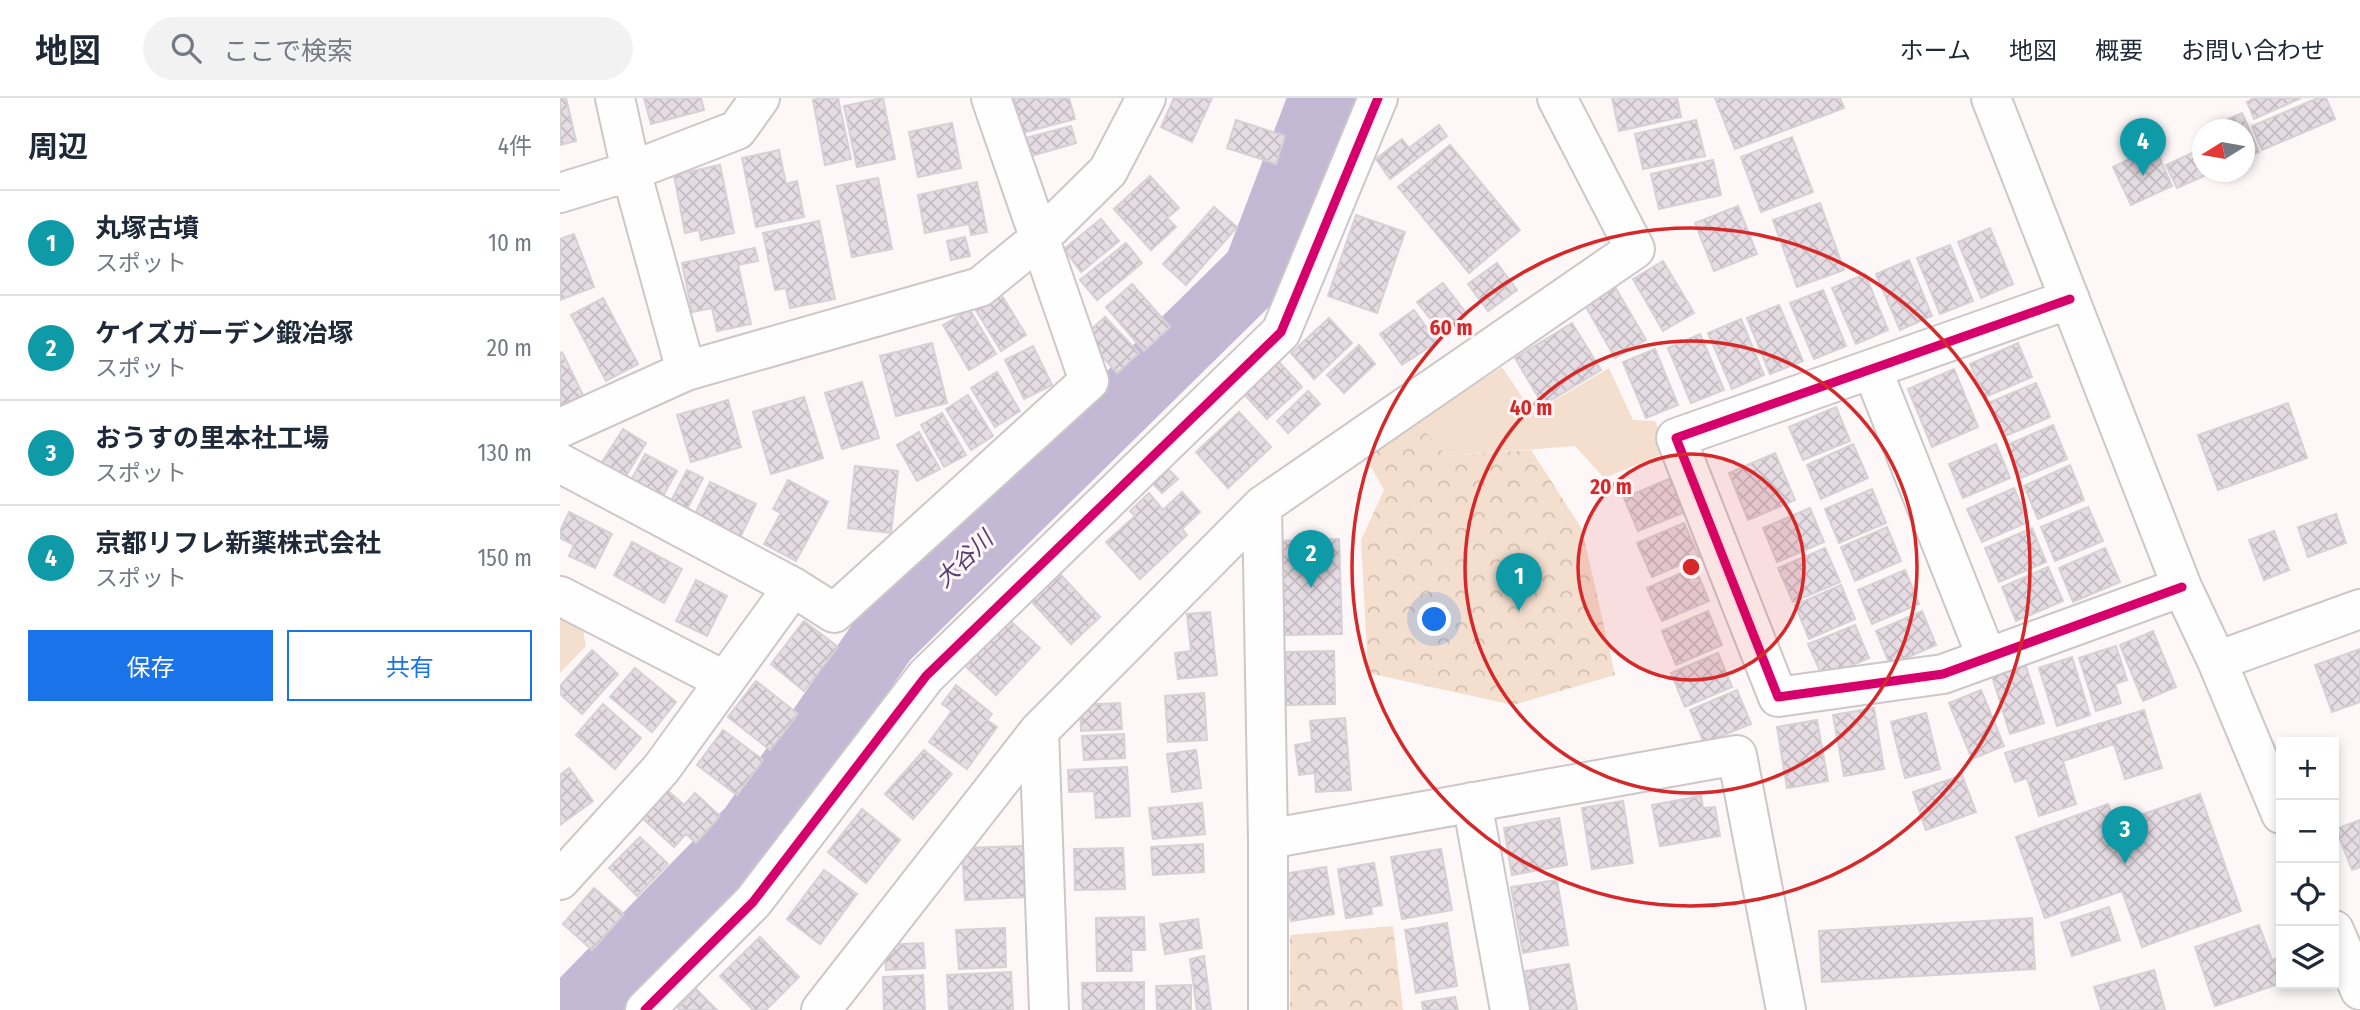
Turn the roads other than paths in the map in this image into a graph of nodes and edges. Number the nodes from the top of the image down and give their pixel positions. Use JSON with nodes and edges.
{"nodes":[{"id":1,"x":615,"y":98,"type":"edge"},
{"id":2,"x":760,"y":98,"type":"edge"},
{"id":3,"x":991,"y":98,"type":"edge"},
{"id":4,"x":1146,"y":98,"type":"edge"},
{"id":5,"x":1378,"y":98,"type":"edge"},
{"id":6,"x":1557,"y":98,"type":"edge"},
{"id":7,"x":1991,"y":98,"type":"edge"},
{"id":8,"x":631,"y":171,"type":"junction"},
{"id":9,"x":560,"y":193,"type":"edge"},
{"id":10,"x":1040,"y":238,"type":"junction"},
{"id":11,"x":2070,"y":299,"type":"junction"},
{"id":12,"x":1872,"y":369,"type":"junction"},
{"id":13,"x":686,"y":371,"type":"junction"},
{"id":14,"x":560,"y":428,"type":"edge"},
{"id":15,"x":560,"y":463,"type":"edge"},
{"id":16,"x":1262,"y":506,"type":"junction"},
{"id":17,"x":793,"y":587,"type":"junction"},
{"id":18,"x":2182,"y":587,"type":"junction"},
{"id":19,"x":560,"y":596,"type":"edge"},
{"id":20,"x":2360,"y":609,"type":"edge"},
{"id":21,"x":1987,"y":658,"type":"junction"},
{"id":22,"x":2217,"y":661,"type":"junction"},
{"id":23,"x":725,"y":681,"type":"junction"},
{"id":24,"x":1039,"y":731,"type":"junction"},
{"id":25,"x":1472,"y":802,"type":"junction"},
{"id":26,"x":2276,"y":802,"type":"edge"},
{"id":27,"x":1268,"y":839,"type":"junction"},
{"id":28,"x":560,"y":880,"type":"edge"},
{"id":29,"x":2339,"y":942,"type":"edge"},
{"id":30,"x":2360,"y":990,"type":"edge"},
{"id":31,"x":645,"y":1010,"type":"edge"},
{"id":32,"x":821,"y":1010,"type":"edge"},
{"id":33,"x":1049,"y":1010,"type":"edge"},
{"id":34,"x":1268,"y":1010,"type":"edge"},
{"id":35,"x":1510,"y":1010,"type":"edge"},
{"id":36,"x":1786,"y":1010,"type":"edge"}],
"edges":[{"from":1,"to":8,"type":"street"},
{"from":2,"to":8,"type":"street"},
{"from":3,"to":10,"type":"street"},
{"from":4,"to":10,"type":"street"},
{"from":5,"to":31,"type":"street"},
{"from":6,"to":16,"type":"street"},
{"from":7,"to":11,"type":"street"},
{"from":8,"to":9,"type":"street"},
{"from":8,"to":13,"type":"street"},
{"from":10,"to":13,"type":"street"},
{"from":10,"to":17,"type":"street"},
{"from":11,"to":12,"type":"street"},
{"from":11,"to":18,"type":"street"},
{"from":12,"to":21,"type":"street"},
{"from":12,"to":21,"type":"street"},
{"from":13,"to":14,"type":"street"},
{"from":15,"to":17,"type":"street"},
{"from":16,"to":24,"type":"street"},
{"from":16,"to":27,"type":"street"},
{"from":17,"to":23,"type":"street"},
{"from":18,"to":21,"type":"street"},
{"from":18,"to":22,"type":"street"},
{"from":19,"to":23,"type":"street"},
{"from":20,"to":22,"type":"street"},
{"from":22,"to":26,"type":"street"},
{"from":23,"to":28,"type":"street"},
{"from":24,"to":32,"type":"street"},
{"from":24,"to":33,"type":"street"},
{"from":25,"to":27,"type":"street"},
{"from":25,"to":35,"type":"street"},
{"from":25,"to":36,"type":"street"},
{"from":27,"to":34,"type":"street"},
{"from":29,"to":30,"type":"street"}]}
